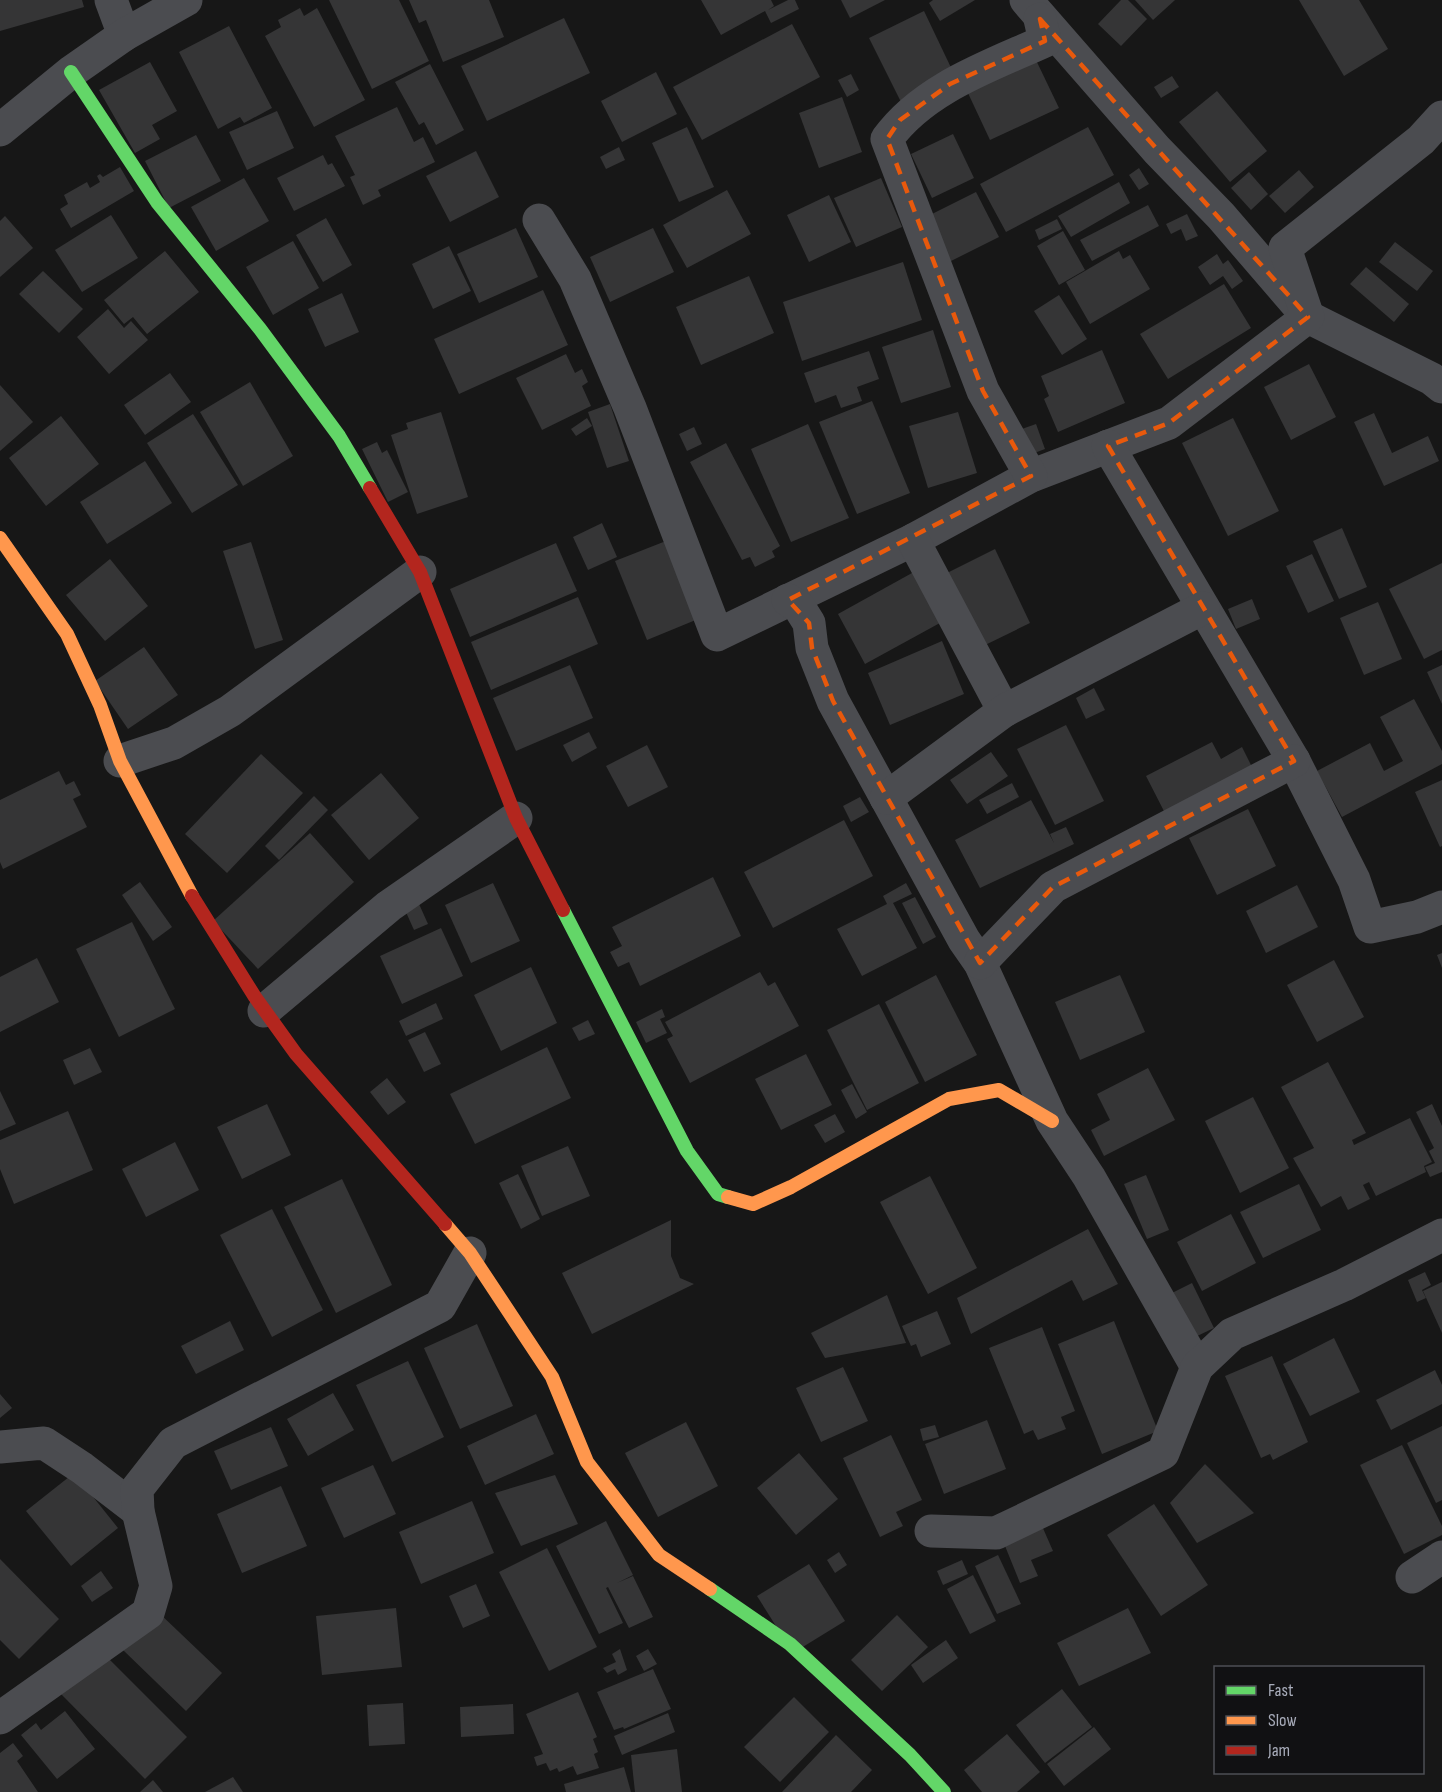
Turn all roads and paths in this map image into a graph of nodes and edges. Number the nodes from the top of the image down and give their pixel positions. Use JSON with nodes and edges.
{"nodes":[{"id":1,"x":111,"y":0,"type":"edge"},
{"id":2,"x":186,"y":0,"type":"edge"},
{"id":3,"x":1033,"y":10,"type":"edge"},
{"id":4,"x":124,"y":35,"type":"junction"},
{"id":5,"x":71,"y":72,"type":"junction"},
{"id":6,"x":1442,"y":117,"type":"edge"},
{"id":7,"x":0,"y":130,"type":"edge"},
{"id":8,"x":539,"y":220,"type":"dead end"},
{"id":9,"x":1308,"y":317,"type":"junction"},
{"id":10,"x":1442,"y":387,"type":"edge"},
{"id":11,"x":1108,"y":446,"type":"junction"},
{"id":12,"x":1031,"y":476,"type":"junction"},
{"id":13,"x":0,"y":538,"type":"edge"},
{"id":14,"x":913,"y":540,"type":"junction"},
{"id":15,"x":420,"y":572,"type":"junction"},
{"id":16,"x":788,"y":600,"type":"junction"},
{"id":17,"x":1203,"y":608,"type":"junction"},
{"id":18,"x":1004,"y":711,"type":"junction"},
{"id":19,"x":120,"y":761,"type":"junction"},
{"id":20,"x":1294,"y":761,"type":"junction"},
{"id":21,"x":886,"y":798,"type":"junction"},
{"id":22,"x":516,"y":818,"type":"junction"},
{"id":23,"x":1442,"y":908,"type":"edge"},
{"id":24,"x":980,"y":963,"type":"junction"},
{"id":25,"x":264,"y":1011,"type":"junction"},
{"id":26,"x":1052,"y":1121,"type":"junction"},
{"id":27,"x":1442,"y":1235,"type":"edge"},
{"id":28,"x":470,"y":1253,"type":"junction"},
{"id":29,"x":1197,"y":1366,"type":"junction"},
{"id":30,"x":0,"y":1447,"type":"edge"},
{"id":31,"x":138,"y":1511,"type":"junction"},
{"id":32,"x":931,"y":1531,"type":"dead end"},
{"id":33,"x":1442,"y":1557,"type":"edge"},
{"id":34,"x":1412,"y":1577,"type":"dead end"},
{"id":35,"x":0,"y":1718,"type":"edge"},
{"id":36,"x":944,"y":1792,"type":"edge"}],
"edges":[{"from":1,"to":4,"type":"street"},
{"from":2,"to":4,"type":"street"},
{"from":3,"to":9,"type":"street"},
{"from":3,"to":12,"type":"street"},
{"from":4,"to":5,"type":"street"},
{"from":5,"to":7,"type":"street"},
{"from":5,"to":15,"type":"street"},
{"from":6,"to":9,"type":"street"},
{"from":8,"to":16,"type":"street"},
{"from":9,"to":10,"type":"street"},
{"from":9,"to":11,"type":"street"},
{"from":11,"to":12,"type":"street"},
{"from":11,"to":17,"type":"street"},
{"from":12,"to":14,"type":"street"},
{"from":13,"to":19,"type":"street"},
{"from":14,"to":16,"type":"street"},
{"from":14,"to":18,"type":"street"},
{"from":15,"to":19,"type":"street"},
{"from":15,"to":22,"type":"street"},
{"from":16,"to":21,"type":"street"},
{"from":17,"to":18,"type":"street"},
{"from":17,"to":20,"type":"street"},
{"from":18,"to":21,"type":"street"},
{"from":19,"to":25,"type":"street"},
{"from":20,"to":23,"type":"street"},
{"from":20,"to":24,"type":"street"},
{"from":21,"to":24,"type":"street"},
{"from":22,"to":25,"type":"street"},
{"from":22,"to":26,"type":"street"},
{"from":24,"to":26,"type":"street"},
{"from":25,"to":28,"type":"street"},
{"from":26,"to":29,"type":"street"},
{"from":27,"to":29,"type":"street"},
{"from":28,"to":31,"type":"street"},
{"from":28,"to":36,"type":"street"},
{"from":29,"to":32,"type":"street"},
{"from":30,"to":31,"type":"street"},
{"from":31,"to":35,"type":"street"},
{"from":33,"to":34,"type":"street"}]}
